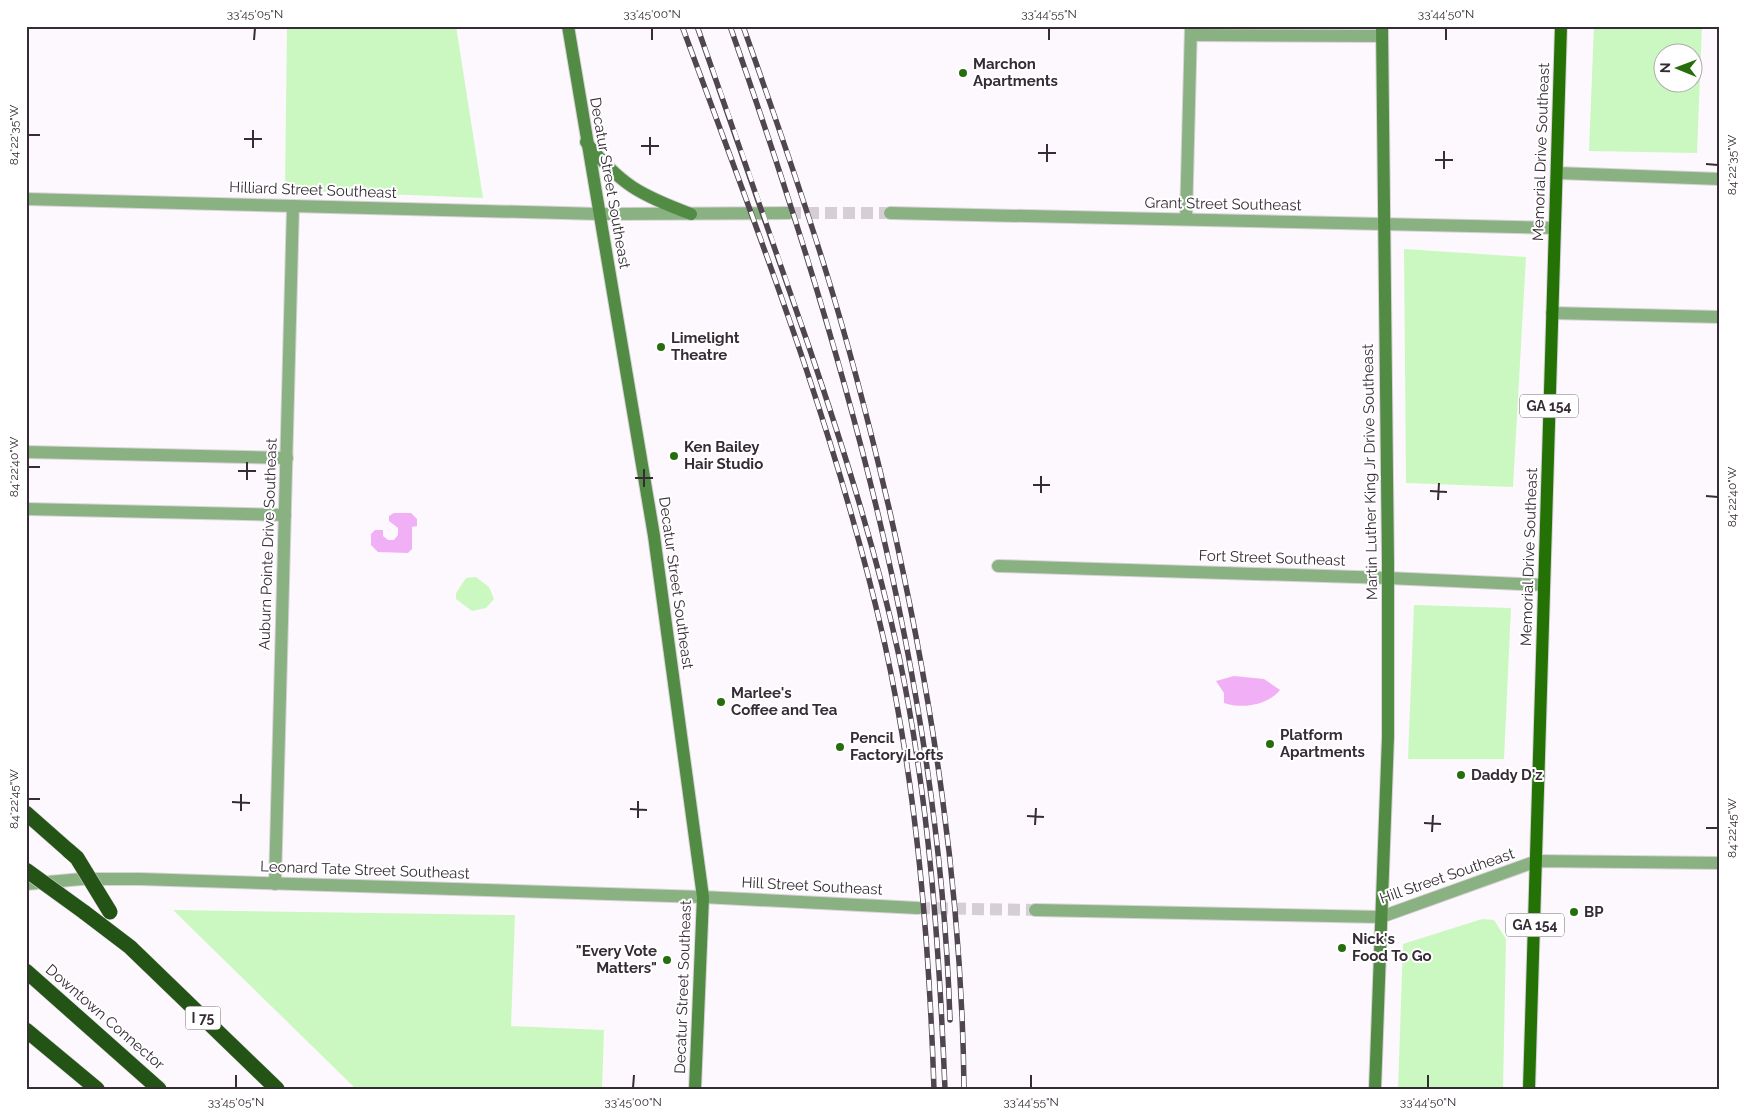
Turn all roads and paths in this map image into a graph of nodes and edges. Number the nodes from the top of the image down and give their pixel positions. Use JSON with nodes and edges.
{"nodes":[{"id":1,"x":568,"y":26,"type":"edge"},
{"id":2,"x":1562,"y":26,"type":"edge"},
{"id":3,"x":1191,"y":31,"type":"edge"},
{"id":4,"x":1382,"y":31,"type":"edge"},
{"id":5,"x":586,"y":142,"type":"junction"},
{"id":6,"x":1557,"y":173,"type":"junction"},
{"id":7,"x":1720,"y":179,"type":"edge"},
{"id":8,"x":26,"y":199,"type":"edge"},
{"id":9,"x":293,"y":206,"type":"junction"},
{"id":10,"x":789,"y":213,"type":"tunnel mouth"},
{"id":11,"x":890,"y":213,"type":"tunnel mouth"},
{"id":12,"x":599,"y":214,"type":"junction"},
{"id":13,"x":691,"y":214,"type":"junction"},
{"id":14,"x":1186,"y":219,"type":"junction"},
{"id":15,"x":1384,"y":224,"type":"junction"},
{"id":16,"x":1555,"y":228,"type":"junction"},
{"id":17,"x":1552,"y":312,"type":"junction"},
{"id":18,"x":1720,"y":317,"type":"edge"},
{"id":19,"x":26,"y":452,"type":"edge"},
{"id":20,"x":287,"y":458,"type":"junction"},
{"id":21,"x":26,"y":510,"type":"edge"},
{"id":22,"x":285,"y":515,"type":"junction"},
{"id":23,"x":998,"y":566,"type":"dead end"},
{"id":24,"x":1388,"y":578,"type":"junction"},
{"id":25,"x":1544,"y":584,"type":"junction"},
{"id":26,"x":26,"y":814,"type":"edge"},
{"id":27,"x":1537,"y":861,"type":"junction"},
{"id":28,"x":1720,"y":863,"type":"edge"},
{"id":29,"x":26,"y":870,"type":"edge"},
{"id":30,"x":26,"y":884,"type":"edge"},
{"id":31,"x":275,"y":884,"type":"junction"},
{"id":32,"x":704,"y":897,"type":"junction"},
{"id":33,"x":918,"y":908,"type":"tunnel mouth"},
{"id":34,"x":1035,"y":910,"type":"tunnel mouth"},
{"id":35,"x":1381,"y":917,"type":"junction"},
{"id":36,"x":130,"y":947,"type":"junction"},
{"id":37,"x":26,"y":971,"type":"edge"},
{"id":38,"x":26,"y":1030,"type":"edge"},
{"id":39,"x":97,"y":1089,"type":"edge"},
{"id":40,"x":159,"y":1089,"type":"edge"},
{"id":41,"x":277,"y":1089,"type":"edge"},
{"id":42,"x":694,"y":1089,"type":"edge"},
{"id":43,"x":1375,"y":1089,"type":"edge"},
{"id":44,"x":1530,"y":1089,"type":"edge"}],
"edges":[{"from":1,"to":5,"type":"main road","name":"Decatur Street Southeast"},
{"from":2,"to":6,"type":"main road","name":"Memorial Drive Southeast","number":"GA 154"},
{"from":3,"to":4,"type":"street"},
{"from":3,"to":14,"type":"street"},
{"from":4,"to":15,"type":"main road","name":"Martin Luther King Jr Drive Southeast"},
{"from":5,"to":12,"type":"main road","name":"Decatur Street Southeast"},
{"from":5,"to":13,"type":"main road"},
{"from":6,"to":7,"type":"street"},
{"from":6,"to":16,"type":"main road","name":"Memorial Drive Southeast","number":"GA 154"},
{"from":8,"to":9,"type":"street","name":"Hilliard Street Southeast"},
{"from":9,"to":12,"type":"street","name":"Hilliard Street Southeast"},
{"from":9,"to":20,"type":"street","name":"Auburn Pointe Drive Southeast"},
{"from":10,"to":13,"type":"street"},
{"from":11,"to":14,"type":"street","name":"Grant Street Southeast"},
{"from":12,"to":13,"type":"street"},
{"from":12,"to":32,"type":"main road","name":"Decatur Street Southeast"},
{"from":14,"to":15,"type":"street","name":"Grant Street Southeast"},
{"from":15,"to":16,"type":"street","name":"Grant Street Southeast"},
{"from":15,"to":24,"type":"main road","name":"Martin Luther King Jr Drive Southeast"},
{"from":16,"to":17,"type":"main road","name":"Memorial Drive Southeast","number":"GA 154"},
{"from":17,"to":18,"type":"street"},
{"from":17,"to":25,"type":"main road","name":"Memorial Drive Southeast","number":"GA 154"},
{"from":19,"to":20,"type":"street"},
{"from":20,"to":22,"type":"street","name":"Auburn Pointe Drive Southeast"},
{"from":21,"to":22,"type":"street"},
{"from":22,"to":31,"type":"street","name":"Auburn Pointe Drive Southeast"},
{"from":23,"to":24,"type":"street","name":"Fort Street Southeast"},
{"from":24,"to":25,"type":"street","name":"Fort Street Southeast"},
{"from":24,"to":35,"type":"main road","name":"Martin Luther King Jr Drive Southeast"},
{"from":25,"to":27,"type":"main road","name":"Memorial Drive Southeast","number":"GA 154"},
{"from":26,"to":36,"type":"highway","bridge":true},
{"from":27,"to":28,"type":"street","name":"Hill Street Southeast"},
{"from":27,"to":35,"type":"street","name":"Hill Street Southeast"},
{"from":27,"to":44,"type":"main road","name":"Memorial Drive Southeast","number":"GA 154"},
{"from":29,"to":36,"type":"highway","number":"I 75","bridge":true},
{"from":30,"to":31,"type":"street","name":"Leonard Tate Street Southeast"},
{"from":31,"to":32,"type":"street","name":"Leonard Tate Street Southeast"},
{"from":32,"to":33,"type":"street","name":"Hill Street Southeast"},
{"from":32,"to":42,"type":"main road","name":"Decatur Street Southeast"},
{"from":34,"to":35,"type":"street","name":"Hill Street Southeast"},
{"from":35,"to":43,"type":"main road","name":"Martin Luther King Jr Drive Southeast"},
{"from":36,"to":41,"type":"highway","number":"I 75"},
{"from":37,"to":40,"type":"highway","name":"Downtown Connector"},
{"from":38,"to":39,"type":"highway"}]}
